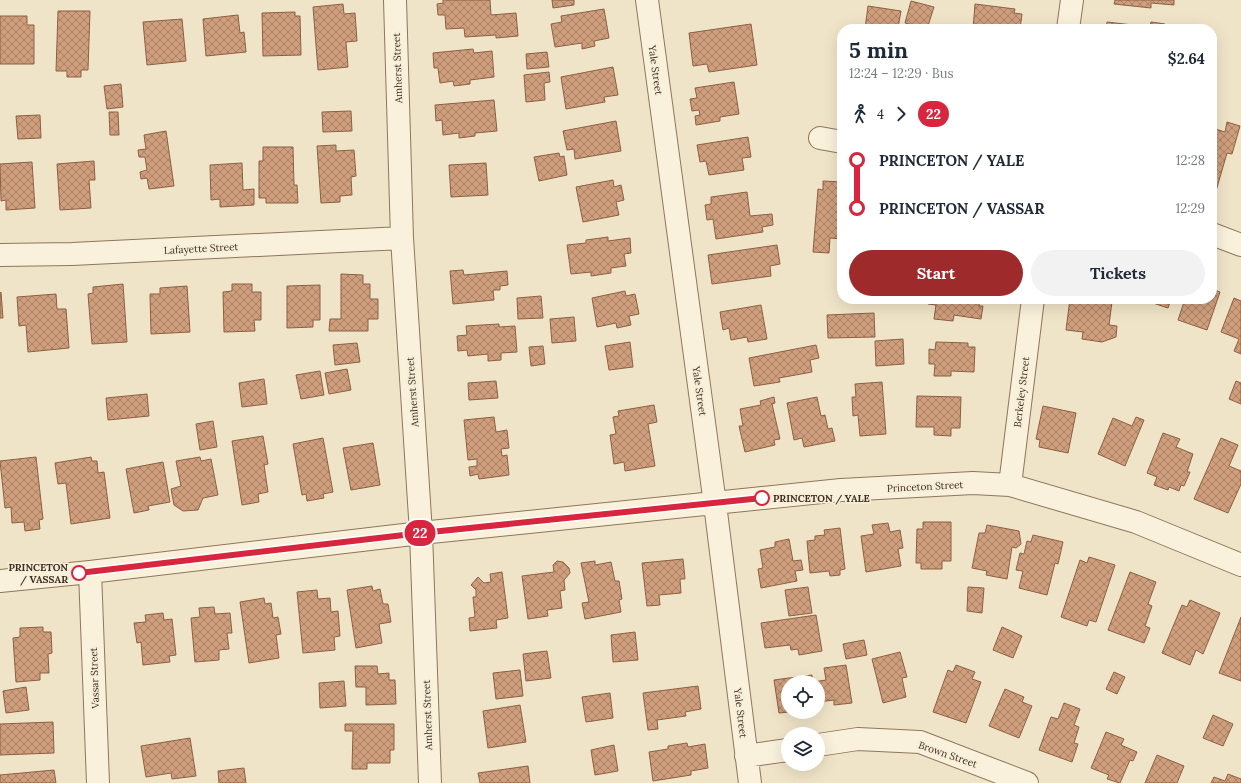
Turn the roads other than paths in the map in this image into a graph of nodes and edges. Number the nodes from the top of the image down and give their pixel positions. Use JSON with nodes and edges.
{"nodes":[{"id":1,"x":396,"y":0,"type":"edge"},
{"id":2,"x":647,"y":0,"type":"edge"},
{"id":3,"x":1072,"y":0,"type":"edge"},
{"id":4,"x":1069,"y":24,"type":"edge"},
{"id":5,"x":820,"y":138,"type":"dead end"},
{"id":6,"x":837,"y":141,"type":"edge"},
{"id":7,"x":1217,"y":236,"type":"edge"},
{"id":8,"x":402,"y":238,"type":"junction"},
{"id":9,"x":1241,"y":246,"type":"edge"},
{"id":10,"x":0,"y":255,"type":"edge"},
{"id":11,"x":1032,"y":304,"type":"edge"},
{"id":12,"x":1010,"y":485,"type":"junction"},
{"id":13,"x":715,"y":504,"type":"junction"},
{"id":14,"x":421,"y":533,"type":"junction"},
{"id":15,"x":1241,"y":565,"type":"edge"},
{"id":16,"x":90,"y":572,"type":"junction"},
{"id":17,"x":0,"y":581,"type":"edge"},
{"id":18,"x":825,"y":744,"type":"edge"},
{"id":19,"x":781,"y":751,"type":"edge"},
{"id":20,"x":746,"y":756,"type":"junction"},
{"id":21,"x":98,"y":783,"type":"edge"},
{"id":22,"x":430,"y":783,"type":"edge"},
{"id":23,"x":750,"y":783,"type":"edge"},
{"id":24,"x":1027,"y":783,"type":"edge"}],
"edges":[{"from":1,"to":8,"type":"street","name":"Amherst Street"},
{"from":2,"to":13,"type":"street","name":"Yale Street"},
{"from":3,"to":4,"type":"street"},
{"from":5,"to":6,"type":"street"},
{"from":7,"to":9,"type":"street"},
{"from":8,"to":10,"type":"street","name":"Lafayette Street"},
{"from":8,"to":14,"type":"street","name":"Amherst Street"},
{"from":11,"to":12,"type":"street","name":"Berkeley Street"},
{"from":12,"to":13,"type":"street","name":"Princeton Street"},
{"from":12,"to":15,"type":"street","name":"Princeton Street"},
{"from":13,"to":14,"type":"street","name":"Princeton Street"},
{"from":13,"to":20,"type":"street","name":"Yale Street"},
{"from":14,"to":16,"type":"street","name":"Princeton Street"},
{"from":14,"to":22,"type":"street","name":"Amherst Street"},
{"from":16,"to":17,"type":"street","name":"Princeton Street"},
{"from":16,"to":21,"type":"street","name":"Vassar Street"},
{"from":18,"to":24,"type":"street","name":"Brown Street"},
{"from":19,"to":20,"type":"street"},
{"from":20,"to":23,"type":"street","name":"Yale Street"}]}
